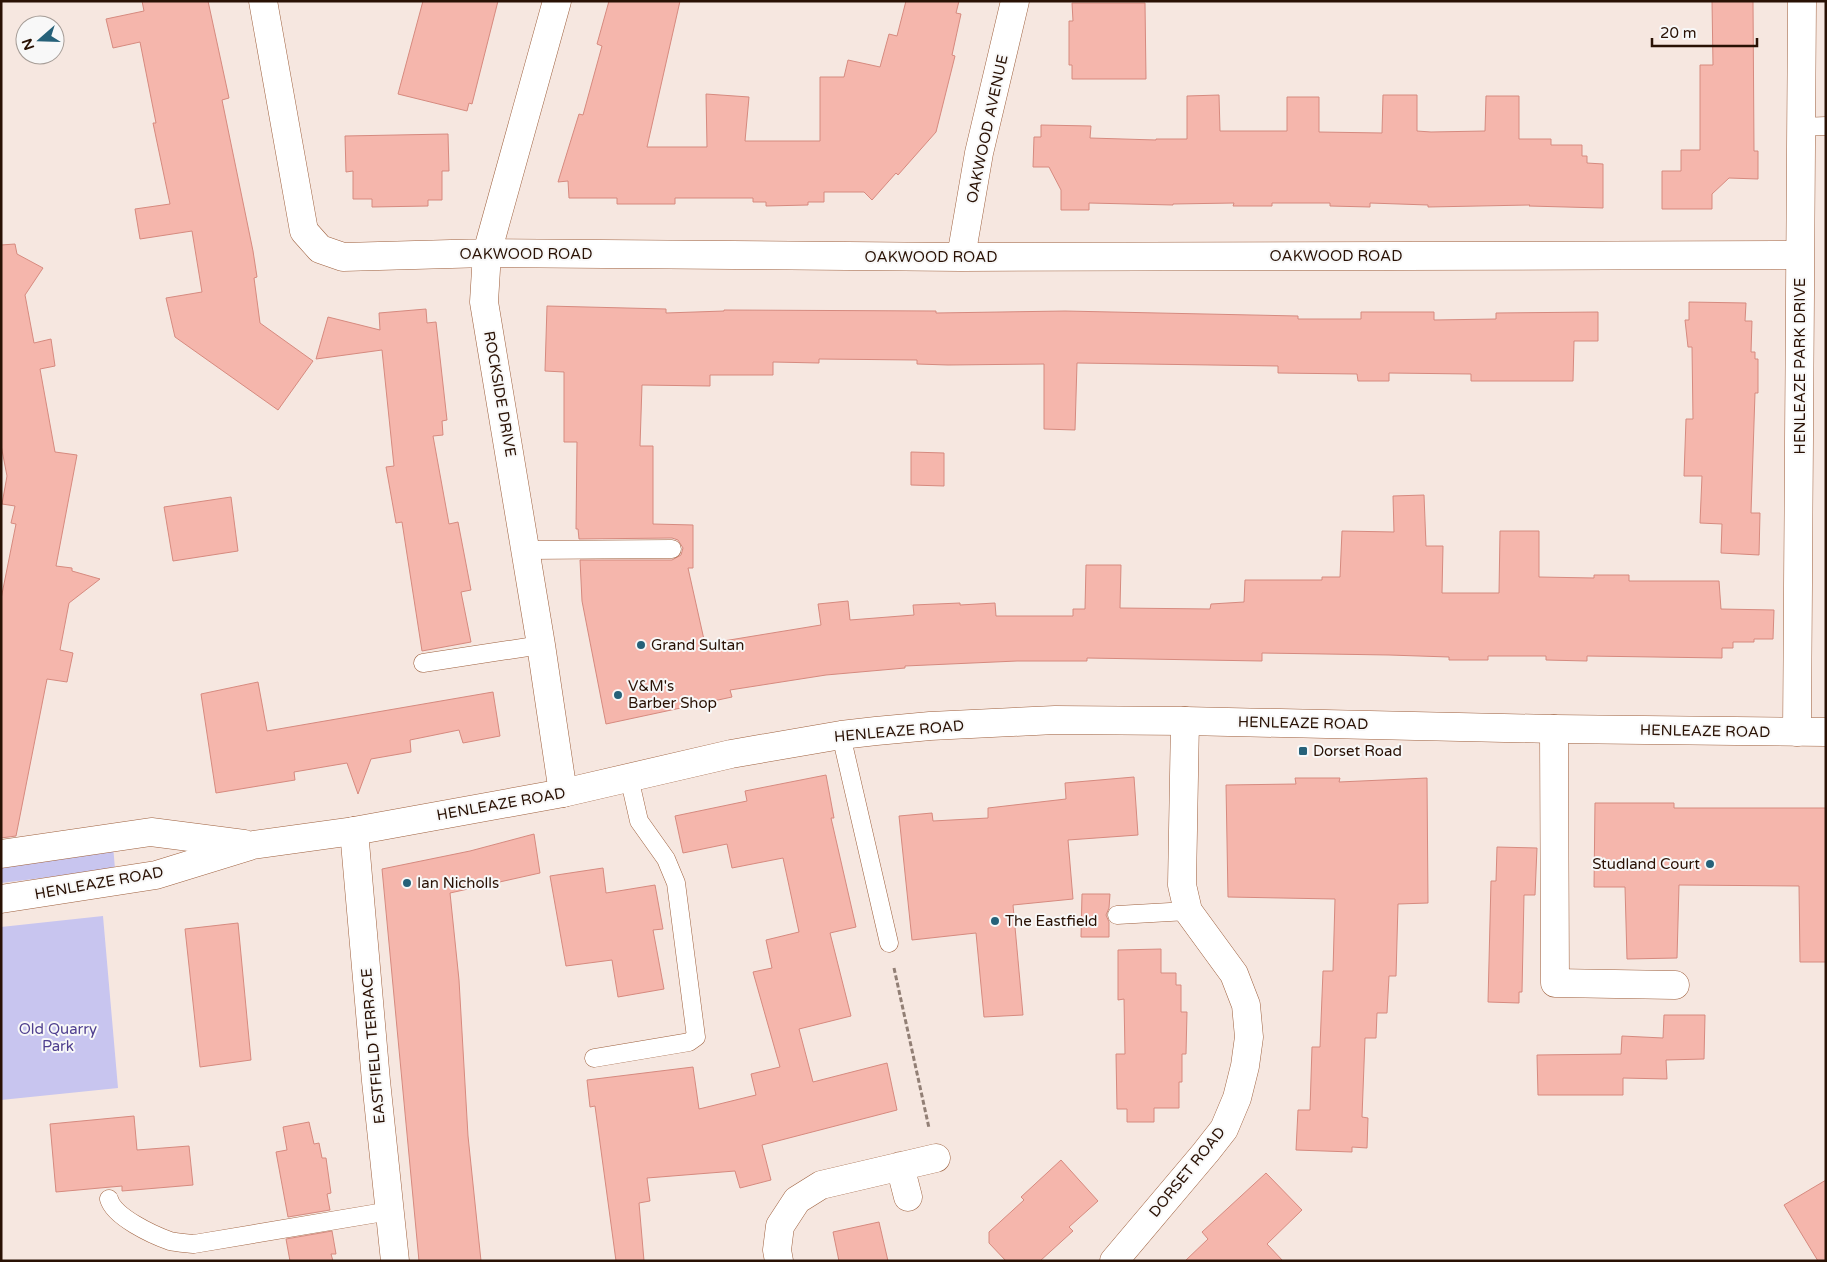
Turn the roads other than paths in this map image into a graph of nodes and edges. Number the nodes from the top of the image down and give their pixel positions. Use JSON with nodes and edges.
{"nodes":[{"id":1,"x":263,"y":1,"type":"edge"},
{"id":2,"x":557,"y":1,"type":"edge"},
{"id":3,"x":1016,"y":1,"type":"edge"},
{"id":4,"x":1802,"y":1,"type":"edge"},
{"id":5,"x":1814,"y":126,"type":"edge"},
{"id":6,"x":486,"y":253,"type":"junction"},
{"id":7,"x":1800,"y":255,"type":"junction"},
{"id":8,"x":961,"y":257,"type":"junction"},
{"id":9,"x":672,"y":549,"type":"dead end"},
{"id":10,"x":526,"y":550,"type":"junction"},
{"id":11,"x":542,"y":645,"type":"junction"},
{"id":12,"x":423,"y":663,"type":"dead end"},
{"id":13,"x":1186,"y":721,"type":"junction"},
{"id":14,"x":1554,"y":729,"type":"junction"},
{"id":15,"x":1797,"y":732,"type":"junction"},
{"id":16,"x":1826,"y":732,"type":"edge"},
{"id":17,"x":841,"y":735,"type":"junction"},
{"id":18,"x":629,"y":777,"type":"junction"},
{"id":19,"x":563,"y":793,"type":"junction"},
{"id":20,"x":354,"y":831,"type":"junction"},
{"id":21,"x":253,"y":845,"type":"junction"},
{"id":22,"x":1,"y":854,"type":"edge"},
{"id":23,"x":1,"y":899,"type":"edge"},
{"id":24,"x":1188,"y":911,"type":"junction"},
{"id":25,"x":1117,"y":915,"type":"dead end"},
{"id":26,"x":889,"y":943,"type":"road end"},
{"id":27,"x":1675,"y":985,"type":"dead end"},
{"id":28,"x":594,"y":1058,"type":"dead end"},
{"id":29,"x":936,"y":1158,"type":"road end"},
{"id":30,"x":900,"y":1166,"type":"junction"},
{"id":31,"x":908,"y":1197,"type":"dead end"},
{"id":32,"x":109,"y":1199,"type":"dead end"},
{"id":33,"x":390,"y":1211,"type":"junction"},
{"id":34,"x":395,"y":1261,"type":"edge"},
{"id":35,"x":779,"y":1261,"type":"edge"},
{"id":36,"x":1114,"y":1261,"type":"edge"}],
"edges":[{"from":1,"to":6,"type":"street","name":"OAKWOOD ROAD"},
{"from":2,"to":6,"type":"street","name":"ROCKSIDE DRIVE"},
{"from":3,"to":8,"type":"street","name":"OAKWOOD AVENUE"},
{"from":4,"to":5,"type":"street","name":"HENLEAZE PARK DRIVE"},
{"from":5,"to":7,"type":"street","name":"HENLEAZE PARK DRIVE"},
{"from":6,"to":8,"type":"street","name":"OAKWOOD ROAD"},
{"from":6,"to":10,"type":"street","name":"ROCKSIDE DRIVE"},
{"from":7,"to":8,"type":"street","name":"OAKWOOD ROAD"},
{"from":7,"to":15,"type":"street","name":"HENLEAZE PARK DRIVE"},
{"from":9,"to":10,"type":"lane"},
{"from":10,"to":11,"type":"street","name":"ROCKSIDE DRIVE"},
{"from":11,"to":12,"type":"lane"},
{"from":11,"to":19,"type":"street","name":"ROCKSIDE DRIVE"},
{"from":13,"to":14,"type":"street","name":"HENLEAZE ROAD"},
{"from":13,"to":17,"type":"street","name":"HENLEAZE ROAD"},
{"from":13,"to":24,"type":"street","name":"DORSET ROAD"},
{"from":14,"to":15,"type":"street","name":"HENLEAZE ROAD"},
{"from":14,"to":27,"type":"street"},
{"from":15,"to":16,"type":"street","name":"HENLEAZE ROAD"},
{"from":17,"to":18,"type":"street","name":"HENLEAZE ROAD"},
{"from":17,"to":26,"type":"lane"},
{"from":18,"to":19,"type":"street","name":"HENLEAZE ROAD"},
{"from":18,"to":28,"type":"lane"},
{"from":19,"to":20,"type":"street","name":"HENLEAZE ROAD"},
{"from":20,"to":21,"type":"street","name":"HENLEAZE ROAD"},
{"from":20,"to":33,"type":"street","name":"EASTFIELD TERRACE"},
{"from":21,"to":22,"type":"street","name":"HENLEAZE ROAD"},
{"from":21,"to":23,"type":"street","name":"HENLEAZE ROAD"},
{"from":24,"to":25,"type":"lane"},
{"from":24,"to":36,"type":"street","name":"DORSET ROAD"},
{"from":29,"to":30,"type":"street"},
{"from":30,"to":31,"type":"street"},
{"from":30,"to":35,"type":"street"},
{"from":32,"to":33,"type":"lane"},
{"from":33,"to":34,"type":"street","name":"EASTFIELD TERRACE"}]}
